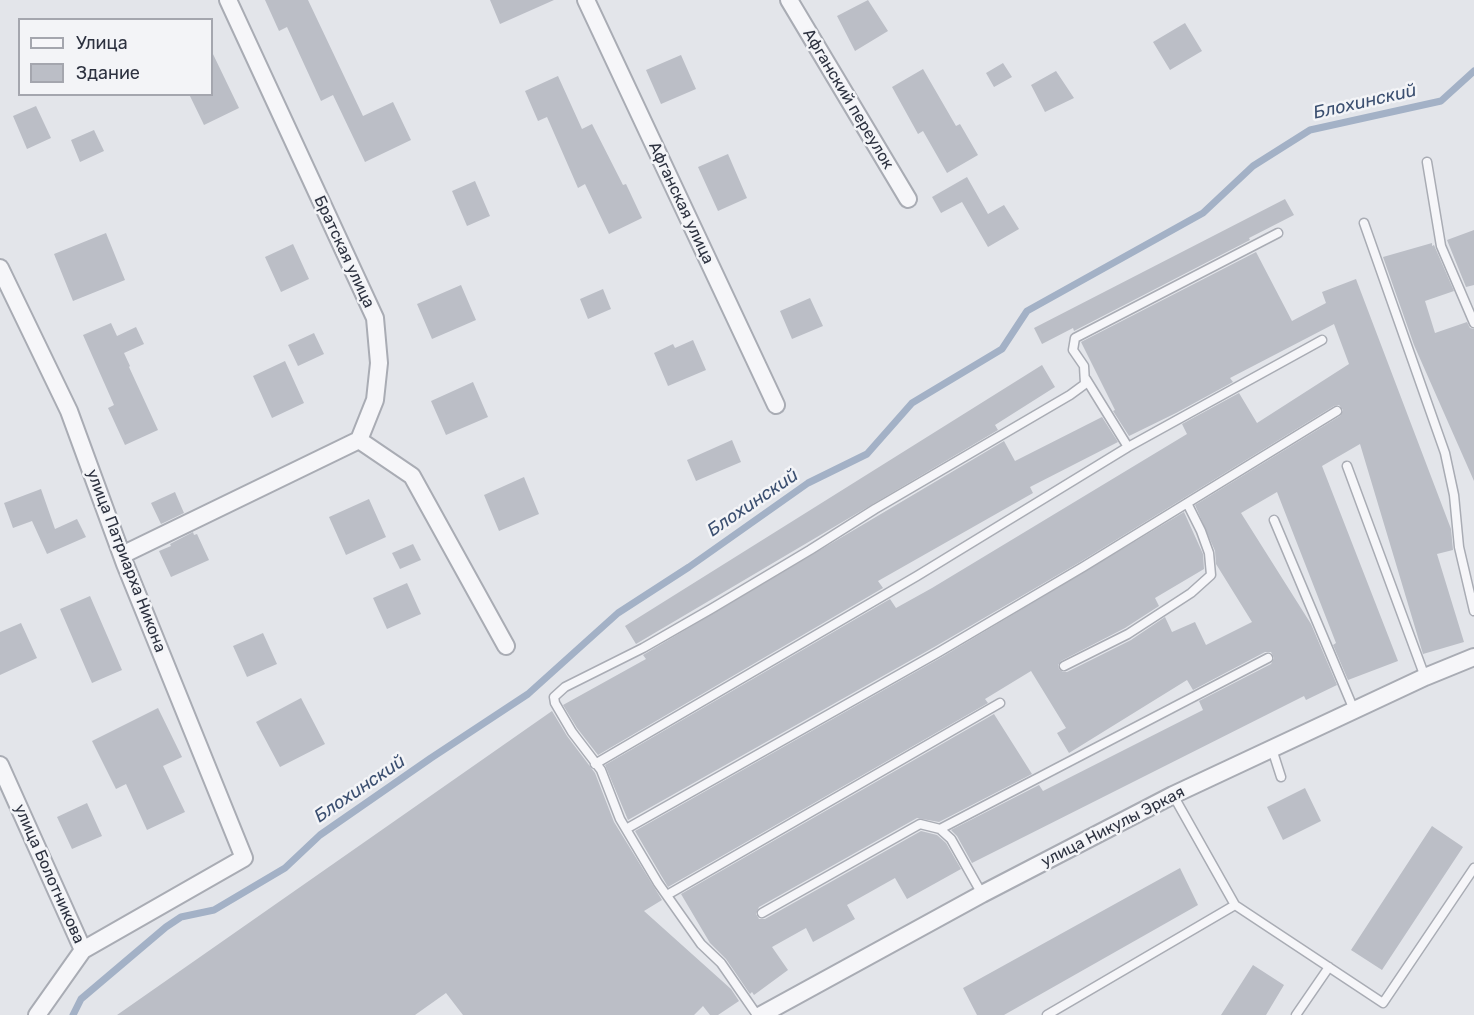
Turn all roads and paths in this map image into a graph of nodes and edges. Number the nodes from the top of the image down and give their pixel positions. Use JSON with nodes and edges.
{"nodes":[{"id":1,"x":228,"y":0,"type":"edge"},
{"id":2,"x":586,"y":0,"type":"edge"},
{"id":3,"x":789,"y":0,"type":"edge"},
{"id":4,"x":1427,"y":162,"type":"dead end"},
{"id":5,"x":908,"y":199,"type":"dead end"},
{"id":6,"x":1364,"y":223,"type":"dead end"},
{"id":7,"x":1278,"y":233,"type":"dead end"},
{"id":8,"x":0,"y":268,"type":"edge"},
{"id":9,"x":1474,"y":323,"type":"edge"},
{"id":10,"x":1322,"y":340,"type":"dead end"},
{"id":11,"x":1085,"y":377,"type":"junction"},
{"id":12,"x":776,"y":405,"type":"dead end"},
{"id":13,"x":1337,"y":411,"type":"dead end"},
{"id":14,"x":359,"y":440,"type":"junction"},
{"id":15,"x":1128,"y":447,"type":"junction"},
{"id":16,"x":1347,"y":466,"type":"dead end"},
{"id":17,"x":1187,"y":503,"type":"junction"},
{"id":18,"x":1274,"y":520,"type":"dead end"},
{"id":19,"x":122,"y":555,"type":"junction"},
{"id":20,"x":1474,"y":611,"type":"edge"},
{"id":21,"x":506,"y":646,"type":"dead end"},
{"id":22,"x":1474,"y":657,"type":"edge"},
{"id":23,"x":1268,"y":658,"type":"dead end"},
{"id":24,"x":1064,"y":666,"type":"dead end"},
{"id":25,"x":1425,"y":677,"type":"junction"},
{"id":26,"x":1000,"y":703,"type":"dead end"},
{"id":27,"x":1354,"y":710,"type":"junction"},
{"id":28,"x":1272,"y":749,"type":"junction"},
{"id":29,"x":595,"y":764,"type":"junction"},
{"id":30,"x":0,"y":765,"type":"edge"},
{"id":31,"x":1281,"y":777,"type":"dead end"},
{"id":32,"x":1173,"y":795,"type":"junction"},
{"id":33,"x":626,"y":829,"type":"junction"},
{"id":34,"x":940,"y":829,"type":"junction"},
{"id":35,"x":1474,"y":868,"type":"edge"},
{"id":36,"x":982,"y":894,"type":"junction"},
{"id":37,"x":667,"y":896,"type":"junction"},
{"id":38,"x":1235,"y":905,"type":"junction"},
{"id":39,"x":762,"y":913,"type":"dead end"},
{"id":40,"x":83,"y":950,"type":"junction"},
{"id":41,"x":1329,"y":967,"type":"junction"},
{"id":42,"x":37,"y":1015,"type":"edge"},
{"id":43,"x":759,"y":1015,"type":"edge"},
{"id":44,"x":1047,"y":1015,"type":"edge"},
{"id":45,"x":1296,"y":1015,"type":"edge"}],
"edges":[{"from":1,"to":14,"type":"street","name":"Братская улица"},
{"from":2,"to":12,"type":"street","name":"Афганская улица"},
{"from":3,"to":5,"type":"street","name":"Афганский переулок"},
{"from":4,"to":9,"type":"lane"},
{"from":6,"to":20,"type":"lane"},
{"from":7,"to":11,"type":"lane"},
{"from":8,"to":19,"type":"street","name":"улица Патриарха Никона"},
{"from":10,"to":15,"type":"lane"},
{"from":11,"to":15,"type":"lane"},
{"from":11,"to":29,"type":"lane"},
{"from":13,"to":17,"type":"lane"},
{"from":14,"to":19,"type":"street"},
{"from":14,"to":21,"type":"street"},
{"from":15,"to":29,"type":"lane"},
{"from":16,"to":25,"type":"lane"},
{"from":17,"to":24,"type":"lane"},
{"from":17,"to":33,"type":"lane"},
{"from":18,"to":27,"type":"lane"},
{"from":19,"to":40,"type":"street","name":"улица Патриарха Никона"},
{"from":22,"to":25,"type":"street","name":"улица Никулы Эркая"},
{"from":23,"to":34,"type":"lane"},
{"from":25,"to":27,"type":"street","name":"улица Никулы Эркая"},
{"from":26,"to":37,"type":"lane"},
{"from":27,"to":28,"type":"street","name":"улица Никулы Эркая"},
{"from":28,"to":31,"type":"lane"},
{"from":28,"to":32,"type":"street","name":"улица Никулы Эркая"},
{"from":29,"to":33,"type":"lane"},
{"from":30,"to":40,"type":"street","name":"улица Болотникова"},
{"from":32,"to":36,"type":"street","name":"улица Никулы Эркая"},
{"from":32,"to":38,"type":"lane"},
{"from":33,"to":37,"type":"lane"},
{"from":34,"to":36,"type":"lane"},
{"from":34,"to":39,"type":"lane"},
{"from":35,"to":41,"type":"lane"},
{"from":36,"to":43,"type":"street","name":"улица Никулы Эркая"},
{"from":37,"to":43,"type":"lane"},
{"from":38,"to":41,"type":"lane"},
{"from":38,"to":44,"type":"lane"},
{"from":40,"to":42,"type":"street"},
{"from":41,"to":45,"type":"lane"}]}
